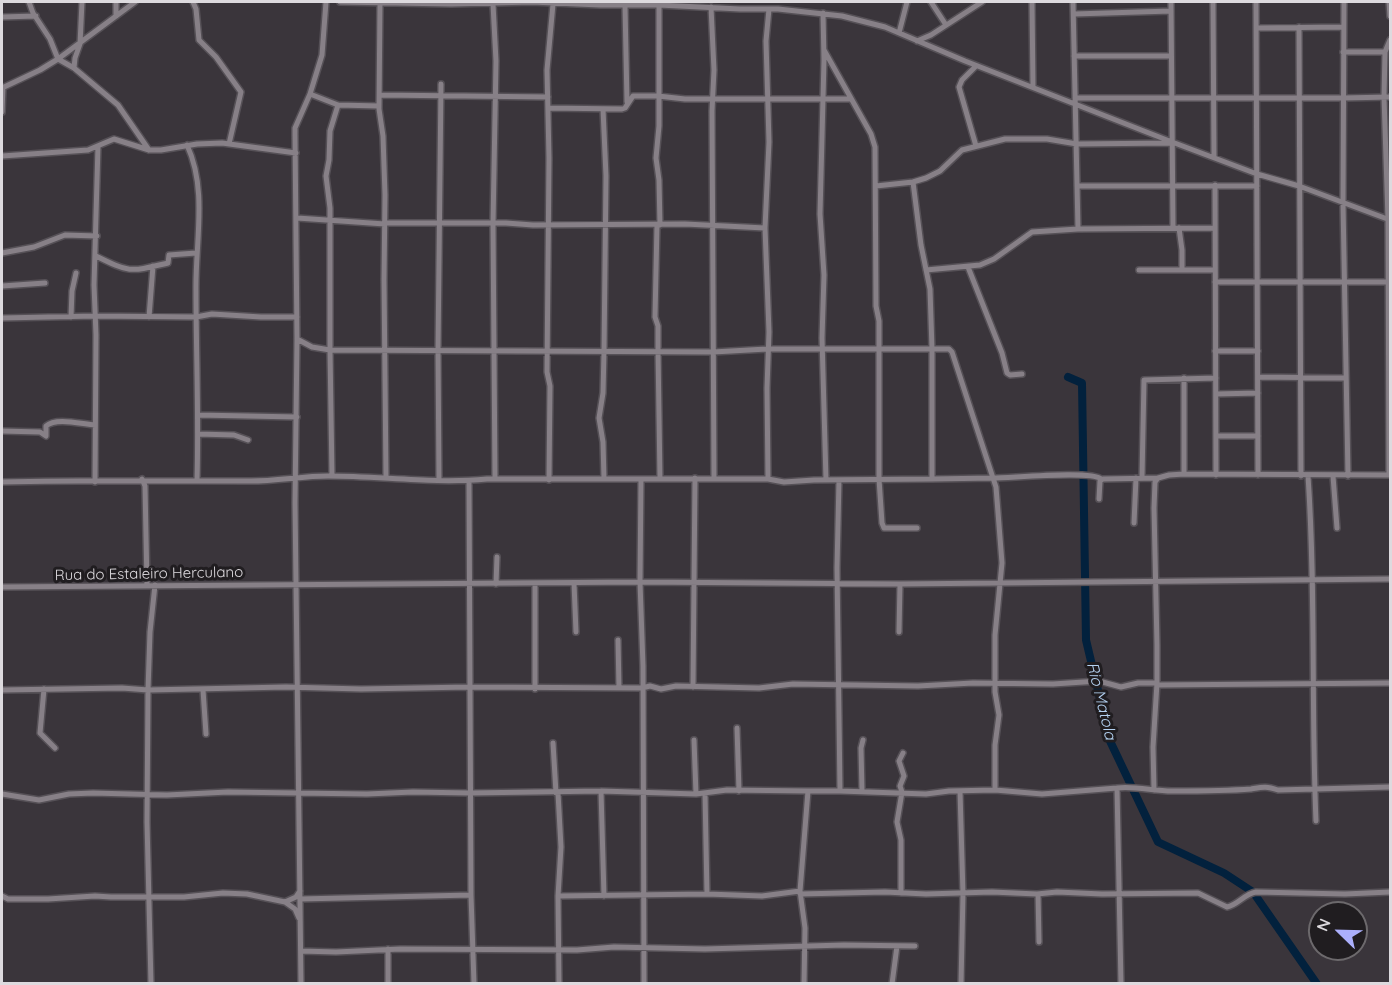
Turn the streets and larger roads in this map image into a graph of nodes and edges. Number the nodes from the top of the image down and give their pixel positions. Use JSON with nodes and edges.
{"nodes":[{"id":1,"x":29,"y":2,"type":"edge"},
{"id":2,"x":82,"y":2,"type":"edge"},
{"id":3,"x":116,"y":2,"type":"edge"},
{"id":4,"x":135,"y":2,"type":"edge"},
{"id":5,"x":193,"y":2,"type":"edge"},
{"id":6,"x":326,"y":2,"type":"edge"},
{"id":7,"x":340,"y":2,"type":"edge"},
{"id":8,"x":788,"y":2,"type":"edge"},
{"id":9,"x":907,"y":2,"type":"edge"},
{"id":10,"x":931,"y":2,"type":"edge"},
{"id":11,"x":982,"y":2,"type":"edge"},
{"id":12,"x":1032,"y":2,"type":"edge"},
{"id":13,"x":1073,"y":2,"type":"edge"},
{"id":14,"x":1171,"y":2,"type":"edge"},
{"id":15,"x":1213,"y":2,"type":"edge"},
{"id":16,"x":1256,"y":2,"type":"edge"},
{"id":17,"x":1344,"y":2,"type":"edge"},
{"id":18,"x":1389,"y":2,"type":"edge"},
{"id":19,"x":380,"y":3,"type":"junction"},
{"id":20,"x":451,"y":3,"type":"edge"},
{"id":21,"x":609,"y":3,"type":"edge"},
{"id":22,"x":493,"y":4,"type":"junction"},
{"id":23,"x":553,"y":4,"type":"junction"},
{"id":24,"x":659,"y":5,"type":"junction"},
{"id":25,"x":625,"y":6,"type":"junction"},
{"id":26,"x":711,"y":8,"type":"junction"},
{"id":27,"x":769,"y":9,"type":"junction"},
{"id":28,"x":786,"y":9,"type":"junction"},
{"id":29,"x":1172,"y":11,"type":"junction"},
{"id":30,"x":823,"y":13,"type":"junction"},
{"id":31,"x":1074,"y":14,"type":"junction"},
{"id":32,"x":36,"y":16,"type":"junction"},
{"id":33,"x":116,"y":16,"type":"junction"},
{"id":34,"x":1390,"y":16,"type":"edge"},
{"id":35,"x":2,"y":17,"type":"edge"},
{"id":36,"x":943,"y":18,"type":"junction"},
{"id":37,"x":952,"y":21,"type":"junction"},
{"id":38,"x":945,"y":25,"type":"junction"},
{"id":39,"x":1299,"y":27,"type":"junction"},
{"id":40,"x":1343,"y":27,"type":"junction"},
{"id":41,"x":1257,"y":28,"type":"junction"},
{"id":42,"x":899,"y":33,"type":"junction"},
{"id":43,"x":917,"y":40,"type":"junction"},
{"id":44,"x":1390,"y":40,"type":"edge"},
{"id":45,"x":80,"y":44,"type":"junction"},
{"id":46,"x":824,"y":50,"type":"junction"},
{"id":47,"x":1343,"y":52,"type":"junction"},
{"id":48,"x":1385,"y":52,"type":"junction"},
{"id":49,"x":1074,"y":56,"type":"junction"},
{"id":50,"x":1171,"y":57,"type":"junction"},
{"id":51,"x":58,"y":59,"type":"junction"},
{"id":52,"x":976,"y":66,"type":"junction"},
{"id":53,"x":74,"y":68,"type":"junction"},
{"id":54,"x":1033,"y":80,"type":"junction"},
{"id":55,"x":441,"y":84,"type":"dead end"},
{"id":56,"x":1027,"y":85,"type":"junction"},
{"id":57,"x":2,"y":87,"type":"edge"},
{"id":58,"x":1033,"y":87,"type":"junction"},
{"id":59,"x":310,"y":94,"type":"junction"},
{"id":60,"x":380,"y":95,"type":"junction"},
{"id":61,"x":658,"y":96,"type":"junction"},
{"id":62,"x":441,"y":97,"type":"junction"},
{"id":63,"x":548,"y":97,"type":"junction"},
{"id":64,"x":1387,"y":97,"type":"edge"},
{"id":65,"x":494,"y":98,"type":"junction"},
{"id":66,"x":712,"y":98,"type":"junction"},
{"id":67,"x":768,"y":98,"type":"junction"},
{"id":68,"x":1171,"y":98,"type":"junction"},
{"id":69,"x":1214,"y":98,"type":"junction"},
{"id":70,"x":1258,"y":98,"type":"junction"},
{"id":71,"x":1300,"y":98,"type":"junction"},
{"id":72,"x":823,"y":99,"type":"junction"},
{"id":73,"x":850,"y":99,"type":"junction"},
{"id":74,"x":1342,"y":99,"type":"junction"},
{"id":75,"x":1075,"y":101,"type":"junction"},
{"id":76,"x":627,"y":104,"type":"junction"},
{"id":77,"x":338,"y":105,"type":"junction"},
{"id":78,"x":379,"y":106,"type":"junction"},
{"id":79,"x":548,"y":108,"type":"junction"},
{"id":80,"x":603,"y":109,"type":"junction"},
{"id":81,"x":2,"y":112,"type":"edge"},
{"id":82,"x":1172,"y":143,"type":"junction"},
{"id":83,"x":230,"y":144,"type":"junction"},
{"id":84,"x":1077,"y":144,"type":"junction"},
{"id":85,"x":187,"y":145,"type":"junction"},
{"id":86,"x":98,"y":146,"type":"junction"},
{"id":87,"x":976,"y":146,"type":"junction"},
{"id":88,"x":149,"y":150,"type":"junction"},
{"id":89,"x":296,"y":153,"type":"junction"},
{"id":90,"x":2,"y":156,"type":"edge"},
{"id":91,"x":1214,"y":157,"type":"junction"},
{"id":92,"x":1257,"y":174,"type":"junction"},
{"id":93,"x":913,"y":182,"type":"junction"},
{"id":94,"x":1215,"y":185,"type":"junction"},
{"id":95,"x":876,"y":186,"type":"junction"},
{"id":96,"x":1077,"y":186,"type":"junction"},
{"id":97,"x":1173,"y":186,"type":"junction"},
{"id":98,"x":1257,"y":186,"type":"junction"},
{"id":99,"x":1299,"y":186,"type":"junction"},
{"id":100,"x":1343,"y":203,"type":"junction"},
{"id":101,"x":297,"y":218,"type":"junction"},
{"id":102,"x":1389,"y":219,"type":"edge"},
{"id":103,"x":329,"y":222,"type":"junction"},
{"id":104,"x":440,"y":222,"type":"junction"},
{"id":105,"x":386,"y":223,"type":"junction"},
{"id":106,"x":493,"y":224,"type":"junction"},
{"id":107,"x":548,"y":225,"type":"junction"},
{"id":108,"x":604,"y":225,"type":"junction"},
{"id":109,"x":658,"y":225,"type":"junction"},
{"id":110,"x":713,"y":226,"type":"junction"},
{"id":111,"x":765,"y":228,"type":"junction"},
{"id":112,"x":1176,"y":228,"type":"junction"},
{"id":113,"x":1215,"y":228,"type":"junction"},
{"id":114,"x":1078,"y":229,"type":"junction"},
{"id":115,"x":97,"y":236,"type":"junction"},
{"id":116,"x":2,"y":253,"type":"edge"},
{"id":117,"x":196,"y":253,"type":"junction"},
{"id":118,"x":96,"y":256,"type":"junction"},
{"id":119,"x":153,"y":266,"type":"junction"},
{"id":120,"x":968,"y":267,"type":"junction"},
{"id":121,"x":1182,"y":269,"type":"junction"},
{"id":122,"x":926,"y":270,"type":"junction"},
{"id":123,"x":1139,"y":270,"type":"dead end"},
{"id":124,"x":1215,"y":270,"type":"junction"},
{"id":125,"x":76,"y":273,"type":"dead end"},
{"id":126,"x":1258,"y":281,"type":"junction"},
{"id":127,"x":1345,"y":281,"type":"junction"},
{"id":128,"x":1215,"y":282,"type":"junction"},
{"id":129,"x":1301,"y":282,"type":"junction"},
{"id":130,"x":1389,"y":282,"type":"edge"},
{"id":131,"x":45,"y":283,"type":"dead end"},
{"id":132,"x":2,"y":286,"type":"edge"},
{"id":133,"x":95,"y":316,"type":"junction"},
{"id":134,"x":149,"y":316,"type":"junction"},
{"id":135,"x":71,"y":317,"type":"junction"},
{"id":136,"x":196,"y":317,"type":"junction"},
{"id":137,"x":297,"y":317,"type":"junction"},
{"id":138,"x":2,"y":318,"type":"edge"},
{"id":139,"x":297,"y":339,"type":"junction"},
{"id":140,"x":767,"y":349,"type":"junction"},
{"id":141,"x":878,"y":349,"type":"junction"},
{"id":142,"x":932,"y":349,"type":"junction"},
{"id":143,"x":330,"y":350,"type":"junction"},
{"id":144,"x":438,"y":350,"type":"junction"},
{"id":145,"x":823,"y":350,"type":"junction"},
{"id":146,"x":384,"y":351,"type":"junction"},
{"id":147,"x":493,"y":351,"type":"junction"},
{"id":148,"x":548,"y":351,"type":"junction"},
{"id":149,"x":658,"y":351,"type":"junction"},
{"id":150,"x":1215,"y":351,"type":"junction"},
{"id":151,"x":1258,"y":351,"type":"junction"},
{"id":152,"x":604,"y":352,"type":"junction"},
{"id":153,"x":713,"y":352,"type":"junction"},
{"id":154,"x":1022,"y":374,"type":"dead end"},
{"id":155,"x":1259,"y":377,"type":"junction"},
{"id":156,"x":1184,"y":378,"type":"junction"},
{"id":157,"x":1216,"y":378,"type":"junction"},
{"id":158,"x":1302,"y":378,"type":"junction"},
{"id":159,"x":1346,"y":378,"type":"junction"},
{"id":160,"x":1390,"y":379,"type":"edge"},
{"id":161,"x":1258,"y":393,"type":"junction"},
{"id":162,"x":1216,"y":394,"type":"junction"},
{"id":163,"x":198,"y":415,"type":"junction"},
{"id":164,"x":297,"y":417,"type":"junction"},
{"id":165,"x":94,"y":425,"type":"junction"},
{"id":166,"x":2,"y":431,"type":"edge"},
{"id":167,"x":198,"y":434,"type":"junction"},
{"id":168,"x":1216,"y":436,"type":"junction"},
{"id":169,"x":1258,"y":436,"type":"junction"},
{"id":170,"x":248,"y":440,"type":"dead end"},
{"id":171,"x":1184,"y":474,"type":"junction"},
{"id":172,"x":1216,"y":475,"type":"junction"},
{"id":173,"x":1258,"y":475,"type":"junction"},
{"id":174,"x":1390,"y":475,"type":"edge"},
{"id":175,"x":332,"y":476,"type":"junction"},
{"id":176,"x":1301,"y":476,"type":"junction"},
{"id":177,"x":1308,"y":476,"type":"junction"},
{"id":178,"x":1333,"y":476,"type":"junction"},
{"id":179,"x":1348,"y":476,"type":"junction"},
{"id":180,"x":296,"y":477,"type":"junction"},
{"id":181,"x":386,"y":477,"type":"junction"},
{"id":182,"x":1139,"y":477,"type":"junction"},
{"id":183,"x":695,"y":478,"type":"junction"},
{"id":184,"x":714,"y":478,"type":"junction"},
{"id":185,"x":993,"y":478,"type":"junction"},
{"id":186,"x":1158,"y":478,"type":"junction"},
{"id":187,"x":142,"y":479,"type":"junction"},
{"id":188,"x":150,"y":479,"type":"junction"},
{"id":189,"x":495,"y":479,"type":"junction"},
{"id":190,"x":604,"y":479,"type":"junction"},
{"id":191,"x":641,"y":479,"type":"junction"},
{"id":192,"x":660,"y":479,"type":"junction"},
{"id":193,"x":768,"y":479,"type":"junction"},
{"id":194,"x":879,"y":479,"type":"junction"},
{"id":195,"x":932,"y":479,"type":"junction"},
{"id":196,"x":1101,"y":479,"type":"junction"},
{"id":197,"x":196,"y":480,"type":"junction"},
{"id":198,"x":440,"y":480,"type":"junction"},
{"id":199,"x":549,"y":480,"type":"junction"},
{"id":200,"x":826,"y":480,"type":"junction"},
{"id":201,"x":839,"y":480,"type":"junction"},
{"id":202,"x":2,"y":482,"type":"edge"},
{"id":203,"x":95,"y":482,"type":"junction"},
{"id":204,"x":469,"y":482,"type":"junction"},
{"id":205,"x":145,"y":486,"type":"junction"},
{"id":206,"x":1099,"y":499,"type":"dead end"},
{"id":207,"x":1134,"y":523,"type":"dead end"},
{"id":208,"x":917,"y":528,"type":"dead end"},
{"id":209,"x":1337,"y":528,"type":"dead end"},
{"id":210,"x":497,"y":557,"type":"dead end"},
{"id":211,"x":1390,"y":579,"type":"edge"},
{"id":212,"x":1155,"y":581,"type":"junction"},
{"id":213,"x":1313,"y":581,"type":"junction"},
{"id":214,"x":640,"y":582,"type":"junction"},
{"id":215,"x":694,"y":582,"type":"junction"},
{"id":216,"x":574,"y":583,"type":"junction"},
{"id":217,"x":1001,"y":583,"type":"junction"},
{"id":218,"x":470,"y":584,"type":"junction"},
{"id":219,"x":496,"y":584,"type":"junction"},
{"id":220,"x":535,"y":584,"type":"junction"},
{"id":221,"x":838,"y":584,"type":"junction"},
{"id":222,"x":900,"y":584,"type":"junction"},
{"id":223,"x":147,"y":585,"type":"junction"},
{"id":224,"x":155,"y":585,"type":"junction"},
{"id":225,"x":297,"y":585,"type":"junction"},
{"id":226,"x":2,"y":587,"type":"edge"},
{"id":227,"x":576,"y":632,"type":"dead end"},
{"id":228,"x":899,"y":632,"type":"dead end"},
{"id":229,"x":618,"y":640,"type":"dead end"},
{"id":230,"x":1390,"y":683,"type":"edge"},
{"id":231,"x":996,"y":684,"type":"junction"},
{"id":232,"x":1157,"y":684,"type":"junction"},
{"id":233,"x":1314,"y":684,"type":"junction"},
{"id":234,"x":839,"y":686,"type":"junction"},
{"id":235,"x":469,"y":687,"type":"junction"},
{"id":236,"x":693,"y":687,"type":"junction"},
{"id":237,"x":296,"y":688,"type":"junction"},
{"id":238,"x":619,"y":688,"type":"junction"},
{"id":239,"x":642,"y":688,"type":"junction"},
{"id":240,"x":44,"y":689,"type":"junction"},
{"id":241,"x":535,"y":689,"type":"junction"},
{"id":242,"x":2,"y":690,"type":"edge"},
{"id":243,"x":148,"y":690,"type":"junction"},
{"id":244,"x":203,"y":690,"type":"junction"},
{"id":245,"x":737,"y":728,"type":"dead end"},
{"id":246,"x":206,"y":734,"type":"dead end"},
{"id":247,"x":694,"y":740,"type":"dead end"},
{"id":248,"x":863,"y":740,"type":"dead end"},
{"id":249,"x":553,"y":743,"type":"dead end"},
{"id":250,"x":55,"y":747,"type":"dead end"},
{"id":251,"x":903,"y":753,"type":"dead end"},
{"id":252,"x":1390,"y":787,"type":"edge"},
{"id":253,"x":1117,"y":788,"type":"junction"},
{"id":254,"x":1314,"y":789,"type":"junction"},
{"id":255,"x":995,"y":790,"type":"junction"},
{"id":256,"x":1154,"y":790,"type":"junction"},
{"id":257,"x":601,"y":791,"type":"junction"},
{"id":258,"x":739,"y":791,"type":"junction"},
{"id":259,"x":808,"y":791,"type":"junction"},
{"id":260,"x":840,"y":791,"type":"junction"},
{"id":261,"x":862,"y":791,"type":"junction"},
{"id":262,"x":960,"y":791,"type":"junction"},
{"id":263,"x":644,"y":792,"type":"junction"},
{"id":264,"x":902,"y":792,"type":"junction"},
{"id":265,"x":470,"y":793,"type":"junction"},
{"id":266,"x":557,"y":793,"type":"junction"},
{"id":267,"x":705,"y":793,"type":"junction"},
{"id":268,"x":2,"y":794,"type":"edge"},
{"id":269,"x":149,"y":794,"type":"junction"},
{"id":270,"x":299,"y":794,"type":"junction"},
{"id":271,"x":696,"y":794,"type":"junction"},
{"id":272,"x":1316,"y":821,"type":"dead end"},
{"id":273,"x":300,"y":891,"type":"junction"},
{"id":274,"x":1390,"y":892,"type":"edge"},
{"id":275,"x":901,"y":893,"type":"junction"},
{"id":276,"x":707,"y":894,"type":"junction"},
{"id":277,"x":963,"y":894,"type":"junction"},
{"id":278,"x":1038,"y":894,"type":"junction"},
{"id":279,"x":1120,"y":894,"type":"junction"},
{"id":280,"x":471,"y":895,"type":"junction"},
{"id":281,"x":802,"y":895,"type":"junction"},
{"id":282,"x":2,"y":896,"type":"edge"},
{"id":283,"x":148,"y":896,"type":"junction"},
{"id":284,"x":558,"y":896,"type":"junction"},
{"id":285,"x":604,"y":896,"type":"junction"},
{"id":286,"x":644,"y":896,"type":"junction"},
{"id":287,"x":300,"y":898,"type":"junction"},
{"id":288,"x":8,"y":899,"type":"junction"},
{"id":289,"x":2,"y":902,"type":"edge"},
{"id":290,"x":285,"y":902,"type":"junction"},
{"id":291,"x":301,"y":921,"type":"junction"},
{"id":292,"x":1039,"y":942,"type":"dead end"},
{"id":293,"x":897,"y":945,"type":"junction"},
{"id":294,"x":915,"y":946,"type":"dead end"},
{"id":295,"x":645,"y":947,"type":"junction"},
{"id":296,"x":804,"y":947,"type":"junction"},
{"id":297,"x":658,"y":948,"type":"junction"},
{"id":298,"x":388,"y":950,"type":"junction"},
{"id":299,"x":558,"y":950,"type":"junction"},
{"id":300,"x":301,"y":951,"type":"junction"},
{"id":301,"x":473,"y":951,"type":"junction"},
{"id":302,"x":645,"y":959,"type":"junction"},
{"id":303,"x":151,"y":984,"type":"edge"},
{"id":304,"x":301,"y":984,"type":"edge"},
{"id":305,"x":388,"y":984,"type":"edge"},
{"id":306,"x":474,"y":984,"type":"edge"},
{"id":307,"x":558,"y":984,"type":"edge"},
{"id":308,"x":644,"y":984,"type":"edge"},
{"id":309,"x":804,"y":984,"type":"edge"},
{"id":310,"x":892,"y":984,"type":"edge"},
{"id":311,"x":961,"y":984,"type":"edge"},
{"id":312,"x":1121,"y":984,"type":"edge"}],
"edges":[{"from":1,"to":32,"type":"street"},
{"from":2,"to":45,"type":"street"},
{"from":3,"to":33,"type":"street"},
{"from":4,"to":33,"type":"street"},
{"from":5,"to":83,"type":"street"},
{"from":6,"to":59,"type":"street"},
{"from":7,"to":19,"type":"street"},
{"from":8,"to":28,"type":"street"},
{"from":9,"to":42,"type":"street"},
{"from":10,"to":36,"type":"street"},
{"from":11,"to":37,"type":"street"},
{"from":12,"to":54,"type":"street"},
{"from":13,"to":31,"type":"street"},
{"from":14,"to":29,"type":"street"},
{"from":15,"to":69,"type":"street"},
{"from":16,"to":41,"type":"street"},
{"from":17,"to":40,"type":"street"},
{"from":18,"to":34,"type":"street"},
{"from":19,"to":20,"type":"street"},
{"from":19,"to":60,"type":"street"},
{"from":20,"to":22,"type":"street"},
{"from":21,"to":23,"type":"street"},
{"from":21,"to":25,"type":"street"},
{"from":22,"to":23,"type":"street"},
{"from":22,"to":65,"type":"street"},
{"from":23,"to":63,"type":"street"},
{"from":24,"to":25,"type":"street"},
{"from":24,"to":26,"type":"street"},
{"from":24,"to":61,"type":"street"},
{"from":25,"to":76,"type":"street"},
{"from":26,"to":27,"type":"street"},
{"from":26,"to":66,"type":"street"},
{"from":27,"to":28,"type":"street"},
{"from":27,"to":67,"type":"street"},
{"from":28,"to":30,"type":"street"},
{"from":29,"to":31,"type":"street"},
{"from":29,"to":50,"type":"street"},
{"from":30,"to":42,"type":"street"},
{"from":30,"to":46,"type":"street"},
{"from":31,"to":49,"type":"street"},
{"from":32,"to":35,"type":"street"},
{"from":32,"to":51,"type":"street"},
{"from":33,"to":45,"type":"street"},
{"from":36,"to":37,"type":"street"},
{"from":36,"to":38,"type":"street"},
{"from":37,"to":38,"type":"street"},
{"from":38,"to":43,"type":"street"},
{"from":39,"to":40,"type":"street"},
{"from":39,"to":41,"type":"street"},
{"from":39,"to":71,"type":"street"},
{"from":40,"to":47,"type":"street"},
{"from":41,"to":70,"type":"street"},
{"from":42,"to":43,"type":"street"},
{"from":43,"to":52,"type":"street"},
{"from":44,"to":48,"type":"street"},
{"from":45,"to":51,"type":"street"},
{"from":45,"to":53,"type":"street"},
{"from":46,"to":72,"type":"street"},
{"from":46,"to":73,"type":"street"},
{"from":47,"to":48,"type":"street"},
{"from":47,"to":74,"type":"street"},
{"from":48,"to":64,"type":"street"},
{"from":49,"to":50,"type":"street"},
{"from":49,"to":75,"type":"street"},
{"from":50,"to":68,"type":"street"},
{"from":51,"to":53,"type":"street"},
{"from":51,"to":57,"type":"street"},
{"from":52,"to":56,"type":"street"},
{"from":52,"to":87,"type":"street"},
{"from":53,"to":88,"type":"street"},
{"from":54,"to":56,"type":"street"},
{"from":54,"to":58,"type":"street"},
{"from":55,"to":62,"type":"street"},
{"from":56,"to":58,"type":"street"},
{"from":57,"to":81,"type":"street"},
{"from":58,"to":75,"type":"street"},
{"from":59,"to":77,"type":"street"},
{"from":59,"to":89,"type":"street"},
{"from":60,"to":62,"type":"street"},
{"from":60,"to":78,"type":"street"},
{"from":61,"to":66,"type":"street"},
{"from":61,"to":76,"type":"street"},
{"from":61,"to":109,"type":"street"},
{"from":62,"to":65,"type":"street"},
{"from":62,"to":104,"type":"street"},
{"from":63,"to":65,"type":"street"},
{"from":63,"to":79,"type":"street"},
{"from":64,"to":74,"type":"street"},
{"from":64,"to":102,"type":"street"},
{"from":65,"to":106,"type":"street"},
{"from":66,"to":67,"type":"street"},
{"from":66,"to":110,"type":"street"},
{"from":67,"to":72,"type":"street"},
{"from":67,"to":111,"type":"street"},
{"from":68,"to":69,"type":"street"},
{"from":68,"to":75,"type":"street"},
{"from":68,"to":82,"type":"street"},
{"from":69,"to":70,"type":"street"},
{"from":69,"to":91,"type":"street"},
{"from":70,"to":71,"type":"street"},
{"from":70,"to":92,"type":"street"},
{"from":71,"to":74,"type":"street"},
{"from":71,"to":99,"type":"street"},
{"from":72,"to":73,"type":"street"},
{"from":72,"to":145,"type":"street"},
{"from":73,"to":95,"type":"street"},
{"from":74,"to":100,"type":"street"},
{"from":75,"to":82,"type":"street"},
{"from":75,"to":84,"type":"street"},
{"from":76,"to":80,"type":"street"},
{"from":77,"to":78,"type":"street"},
{"from":77,"to":103,"type":"street"},
{"from":78,"to":105,"type":"street"},
{"from":79,"to":80,"type":"street"},
{"from":79,"to":107,"type":"street"},
{"from":80,"to":108,"type":"street"},
{"from":82,"to":84,"type":"street"},
{"from":82,"to":91,"type":"street"},
{"from":82,"to":97,"type":"street"},
{"from":83,"to":85,"type":"street"},
{"from":83,"to":89,"type":"street"},
{"from":84,"to":87,"type":"street"},
{"from":84,"to":96,"type":"street"},
{"from":85,"to":88,"type":"street"},
{"from":85,"to":117,"type":"street"},
{"from":86,"to":88,"type":"street"},
{"from":86,"to":90,"type":"street"},
{"from":86,"to":115,"type":"street"},
{"from":87,"to":93,"type":"street"},
{"from":89,"to":101,"type":"street"},
{"from":91,"to":92,"type":"street"},
{"from":92,"to":98,"type":"street"},
{"from":92,"to":99,"type":"street"},
{"from":93,"to":95,"type":"street"},
{"from":93,"to":122,"type":"street"},
{"from":94,"to":97,"type":"street"},
{"from":94,"to":98,"type":"street"},
{"from":94,"to":113,"type":"street"},
{"from":95,"to":141,"type":"street"},
{"from":96,"to":97,"type":"street"},
{"from":96,"to":114,"type":"street"},
{"from":97,"to":112,"type":"street"},
{"from":98,"to":126,"type":"street"},
{"from":99,"to":100,"type":"street"},
{"from":99,"to":129,"type":"street"},
{"from":100,"to":102,"type":"street"},
{"from":100,"to":127,"type":"street"},
{"from":101,"to":103,"type":"street"},
{"from":101,"to":137,"type":"street"},
{"from":102,"to":130,"type":"street"},
{"from":103,"to":105,"type":"street"},
{"from":103,"to":143,"type":"street"},
{"from":104,"to":105,"type":"street"},
{"from":104,"to":106,"type":"street"},
{"from":104,"to":144,"type":"street"},
{"from":105,"to":146,"type":"street"},
{"from":106,"to":107,"type":"street"},
{"from":106,"to":147,"type":"street"},
{"from":107,"to":108,"type":"street"},
{"from":107,"to":148,"type":"street"},
{"from":108,"to":109,"type":"street"},
{"from":108,"to":152,"type":"street"},
{"from":109,"to":110,"type":"street"},
{"from":109,"to":149,"type":"street"},
{"from":110,"to":111,"type":"street"},
{"from":110,"to":153,"type":"street"},
{"from":111,"to":140,"type":"street"},
{"from":112,"to":113,"type":"street"},
{"from":112,"to":114,"type":"street"},
{"from":112,"to":121,"type":"street"},
{"from":113,"to":124,"type":"street"},
{"from":114,"to":120,"type":"street"},
{"from":115,"to":116,"type":"street"},
{"from":115,"to":118,"type":"street"},
{"from":117,"to":119,"type":"street"},
{"from":117,"to":136,"type":"street"},
{"from":118,"to":119,"type":"street"},
{"from":118,"to":133,"type":"street"},
{"from":119,"to":134,"type":"street"},
{"from":120,"to":122,"type":"street"},
{"from":120,"to":154,"type":"street"},
{"from":121,"to":123,"type":"street"},
{"from":121,"to":124,"type":"street"},
{"from":122,"to":142,"type":"street"},
{"from":124,"to":128,"type":"street"},
{"from":125,"to":135,"type":"street"},
{"from":126,"to":128,"type":"street"},
{"from":126,"to":129,"type":"street"},
{"from":126,"to":151,"type":"street"},
{"from":127,"to":129,"type":"street"},
{"from":127,"to":130,"type":"street"},
{"from":127,"to":159,"type":"street"},
{"from":128,"to":150,"type":"street"},
{"from":129,"to":158,"type":"street"},
{"from":130,"to":160,"type":"street"},
{"from":131,"to":132,"type":"street"},
{"from":133,"to":134,"type":"street"},
{"from":133,"to":135,"type":"street"},
{"from":133,"to":165,"type":"street"},
{"from":134,"to":136,"type":"street"},
{"from":135,"to":138,"type":"street"},
{"from":136,"to":137,"type":"street"},
{"from":136,"to":163,"type":"street"},
{"from":137,"to":139,"type":"street"},
{"from":139,"to":143,"type":"street"},
{"from":139,"to":164,"type":"street"},
{"from":140,"to":145,"type":"street"},
{"from":140,"to":153,"type":"street"},
{"from":140,"to":193,"type":"street"},
{"from":141,"to":142,"type":"street"},
{"from":141,"to":145,"type":"street"},
{"from":141,"to":194,"type":"street"},
{"from":142,"to":185,"type":"street"},
{"from":142,"to":195,"type":"street"},
{"from":143,"to":146,"type":"street"},
{"from":143,"to":175,"type":"street"},
{"from":144,"to":146,"type":"street"},
{"from":144,"to":147,"type":"street"},
{"from":144,"to":198,"type":"street"},
{"from":145,"to":200,"type":"street"},
{"from":146,"to":181,"type":"street"},
{"from":147,"to":148,"type":"street"},
{"from":147,"to":189,"type":"street"},
{"from":148,"to":152,"type":"street"},
{"from":148,"to":199,"type":"street"},
{"from":149,"to":152,"type":"street"},
{"from":149,"to":153,"type":"street"},
{"from":149,"to":192,"type":"street"},
{"from":150,"to":151,"type":"street"},
{"from":150,"to":157,"type":"street"},
{"from":151,"to":155,"type":"street"},
{"from":152,"to":190,"type":"street"},
{"from":153,"to":184,"type":"street"},
{"from":155,"to":158,"type":"street"},
{"from":155,"to":161,"type":"street"},
{"from":156,"to":157,"type":"street"},
{"from":156,"to":171,"type":"street"},
{"from":156,"to":182,"type":"street"},
{"from":157,"to":162,"type":"street"},
{"from":158,"to":159,"type":"street"},
{"from":158,"to":176,"type":"street"},
{"from":159,"to":179,"type":"street"},
{"from":160,"to":174,"type":"street"},
{"from":161,"to":162,"type":"street"},
{"from":161,"to":169,"type":"street"},
{"from":162,"to":168,"type":"street"},
{"from":163,"to":164,"type":"street"},
{"from":163,"to":167,"type":"street"},
{"from":164,"to":180,"type":"street"},
{"from":165,"to":166,"type":"street"},
{"from":165,"to":203,"type":"street"},
{"from":167,"to":170,"type":"street"},
{"from":167,"to":197,"type":"street"},
{"from":168,"to":169,"type":"street"},
{"from":168,"to":172,"type":"street"},
{"from":169,"to":173,"type":"street"},
{"from":171,"to":172,"type":"street"},
{"from":171,"to":186,"type":"street"},
{"from":172,"to":173,"type":"street"},
{"from":173,"to":176,"type":"street"},
{"from":174,"to":179,"type":"street"},
{"from":175,"to":180,"type":"street"},
{"from":175,"to":181,"type":"street"},
{"from":176,"to":177,"type":"street"},
{"from":177,"to":178,"type":"street"},
{"from":177,"to":213,"type":"street"},
{"from":178,"to":179,"type":"street"},
{"from":178,"to":209,"type":"street"},
{"from":180,"to":197,"type":"street"},
{"from":180,"to":225,"type":"street"},
{"from":181,"to":198,"type":"street"},
{"from":182,"to":186,"type":"street"},
{"from":182,"to":196,"type":"street"},
{"from":182,"to":207,"type":"street"},
{"from":183,"to":184,"type":"street"},
{"from":183,"to":192,"type":"street"},
{"from":183,"to":215,"type":"street"},
{"from":184,"to":193,"type":"street"},
{"from":185,"to":195,"type":"street"},
{"from":185,"to":196,"type":"street"},
{"from":185,"to":217,"type":"street"},
{"from":186,"to":212,"type":"street"},
{"from":187,"to":188,"type":"street"},
{"from":187,"to":203,"type":"street"},
{"from":187,"to":205,"type":"street"},
{"from":188,"to":197,"type":"street"},
{"from":188,"to":205,"type":"street"},
{"from":189,"to":199,"type":"street"},
{"from":189,"to":204,"type":"street"},
{"from":190,"to":191,"type":"street"},
{"from":190,"to":199,"type":"street"},
{"from":191,"to":192,"type":"street"},
{"from":191,"to":214,"type":"street"},
{"from":193,"to":200,"type":"street"},
{"from":194,"to":195,"type":"street"},
{"from":194,"to":201,"type":"street"},
{"from":194,"to":208,"type":"street"},
{"from":196,"to":206,"type":"street"},
{"from":198,"to":204,"type":"street"},
{"from":200,"to":201,"type":"street"},
{"from":201,"to":221,"type":"street"},
{"from":202,"to":203,"type":"street"},
{"from":204,"to":218,"type":"street"},
{"from":205,"to":223,"type":"street"},
{"from":210,"to":219,"type":"street"},
{"from":211,"to":213,"type":"street","name":"Rua do Estaleiro Herculano"},
{"from":212,"to":213,"type":"street","name":"Rua do Estaleiro Herculano"},
{"from":212,"to":217,"type":"street","name":"Rua do Estaleiro Herculano"},
{"from":212,"to":232,"type":"street"},
{"from":213,"to":233,"type":"street"},
{"from":214,"to":215,"type":"street","name":"Rua do Estaleiro Herculano"},
{"from":214,"to":216,"type":"street","name":"Rua do Estaleiro Herculano"},
{"from":214,"to":239,"type":"street"},
{"from":215,"to":221,"type":"street","name":"Rua do Estaleiro Herculano"},
{"from":215,"to":236,"type":"street"},
{"from":216,"to":220,"type":"street","name":"Rua do Estaleiro Herculano"},
{"from":216,"to":227,"type":"street"},
{"from":217,"to":222,"type":"street","name":"Rua do Estaleiro Herculano"},
{"from":217,"to":231,"type":"street"},
{"from":218,"to":219,"type":"street","name":"Rua do Estaleiro Herculano"},
{"from":218,"to":225,"type":"street","name":"Rua do Estaleiro Herculano"},
{"from":218,"to":235,"type":"street"},
{"from":219,"to":220,"type":"street","name":"Rua do Estaleiro Herculano"},
{"from":220,"to":241,"type":"street"},
{"from":221,"to":222,"type":"street","name":"Rua do Estaleiro Herculano"},
{"from":221,"to":234,"type":"street"},
{"from":222,"to":228,"type":"street"},
{"from":223,"to":224,"type":"street","name":"Rua do Estaleiro Herculano"},
{"from":223,"to":226,"type":"street","name":"Rua do Estaleiro Herculano"},
{"from":224,"to":225,"type":"street","name":"Rua do Estaleiro Herculano"},
{"from":224,"to":243,"type":"street"},
{"from":225,"to":237,"type":"street"},
{"from":229,"to":238,"type":"street"},
{"from":230,"to":233,"type":"street"},
{"from":231,"to":232,"type":"street"},
{"from":231,"to":234,"type":"street"},
{"from":231,"to":255,"type":"street"},
{"from":232,"to":233,"type":"street"},
{"from":232,"to":256,"type":"street"},
{"from":233,"to":254,"type":"street"},
{"from":234,"to":236,"type":"street"},
{"from":234,"to":260,"type":"street"},
{"from":235,"to":237,"type":"street"},
{"from":235,"to":241,"type":"street"},
{"from":235,"to":265,"type":"street"},
{"from":236,"to":239,"type":"street"},
{"from":237,"to":244,"type":"street"},
{"from":237,"to":270,"type":"street"},
{"from":238,"to":239,"type":"street"},
{"from":238,"to":241,"type":"street"},
{"from":239,"to":263,"type":"street"},
{"from":240,"to":242,"type":"street"},
{"from":240,"to":243,"type":"street"},
{"from":240,"to":250,"type":"street"},
{"from":243,"to":244,"type":"street"},
{"from":243,"to":269,"type":"street"},
{"from":244,"to":246,"type":"street"},
{"from":245,"to":258,"type":"street"},
{"from":247,"to":271,"type":"street"},
{"from":248,"to":261,"type":"street"},
{"from":249,"to":266,"type":"street"},
{"from":251,"to":264,"type":"street"},
{"from":252,"to":254,"type":"street"},
{"from":253,"to":255,"type":"street"},
{"from":253,"to":256,"type":"street"},
{"from":253,"to":279,"type":"street"},
{"from":254,"to":256,"type":"street"},
{"from":254,"to":272,"type":"street"},
{"from":255,"to":262,"type":"street"},
{"from":257,"to":263,"type":"street"},
{"from":257,"to":266,"type":"street"},
{"from":257,"to":285,"type":"street"},
{"from":258,"to":259,"type":"street"},
{"from":258,"to":267,"type":"street"},
{"from":259,"to":260,"type":"street"},
{"from":259,"to":281,"type":"street"},
{"from":260,"to":261,"type":"street"},
{"from":261,"to":264,"type":"street"},
{"from":262,"to":264,"type":"street"},
{"from":262,"to":277,"type":"street"},
{"from":263,"to":271,"type":"street"},
{"from":263,"to":286,"type":"street"},
{"from":264,"to":275,"type":"street"},
{"from":265,"to":266,"type":"street"},
{"from":265,"to":270,"type":"street"},
{"from":265,"to":280,"type":"street"},
{"from":266,"to":284,"type":"street"},
{"from":267,"to":271,"type":"street"},
{"from":267,"to":276,"type":"street"},
{"from":268,"to":269,"type":"street"},
{"from":269,"to":270,"type":"street"},
{"from":269,"to":283,"type":"street"},
{"from":270,"to":273,"type":"street"},
{"from":273,"to":287,"type":"street"},
{"from":273,"to":290,"type":"street"},
{"from":274,"to":279,"type":"street"},
{"from":275,"to":277,"type":"street"},
{"from":275,"to":281,"type":"street"},
{"from":276,"to":281,"type":"street"},
{"from":276,"to":286,"type":"street"},
{"from":277,"to":278,"type":"street"},
{"from":277,"to":311,"type":"street"},
{"from":278,"to":279,"type":"street"},
{"from":278,"to":292,"type":"street"},
{"from":279,"to":312,"type":"street"},
{"from":280,"to":287,"type":"street"},
{"from":280,"to":301,"type":"street"},
{"from":281,"to":296,"type":"street"},
{"from":282,"to":288,"type":"street"},
{"from":283,"to":288,"type":"street"},
{"from":283,"to":290,"type":"street"},
{"from":283,"to":303,"type":"street"},
{"from":284,"to":285,"type":"street"},
{"from":284,"to":299,"type":"street"},
{"from":285,"to":286,"type":"street"},
{"from":286,"to":295,"type":"street"},
{"from":287,"to":291,"type":"street"},
{"from":288,"to":289,"type":"street"},
{"from":290,"to":291,"type":"street"},
{"from":291,"to":300,"type":"street"},
{"from":293,"to":294,"type":"street"},
{"from":293,"to":296,"type":"street"},
{"from":293,"to":310,"type":"street"},
{"from":295,"to":297,"type":"street"},
{"from":295,"to":299,"type":"street"},
{"from":295,"to":302,"type":"street"},
{"from":296,"to":297,"type":"street"},
{"from":296,"to":309,"type":"street"},
{"from":297,"to":302,"type":"street"},
{"from":298,"to":300,"type":"street"},
{"from":298,"to":301,"type":"street"},
{"from":298,"to":305,"type":"street"},
{"from":299,"to":301,"type":"street"},
{"from":299,"to":307,"type":"street"},
{"from":300,"to":304,"type":"street"},
{"from":301,"to":306,"type":"street"},
{"from":302,"to":308,"type":"street"}]}
